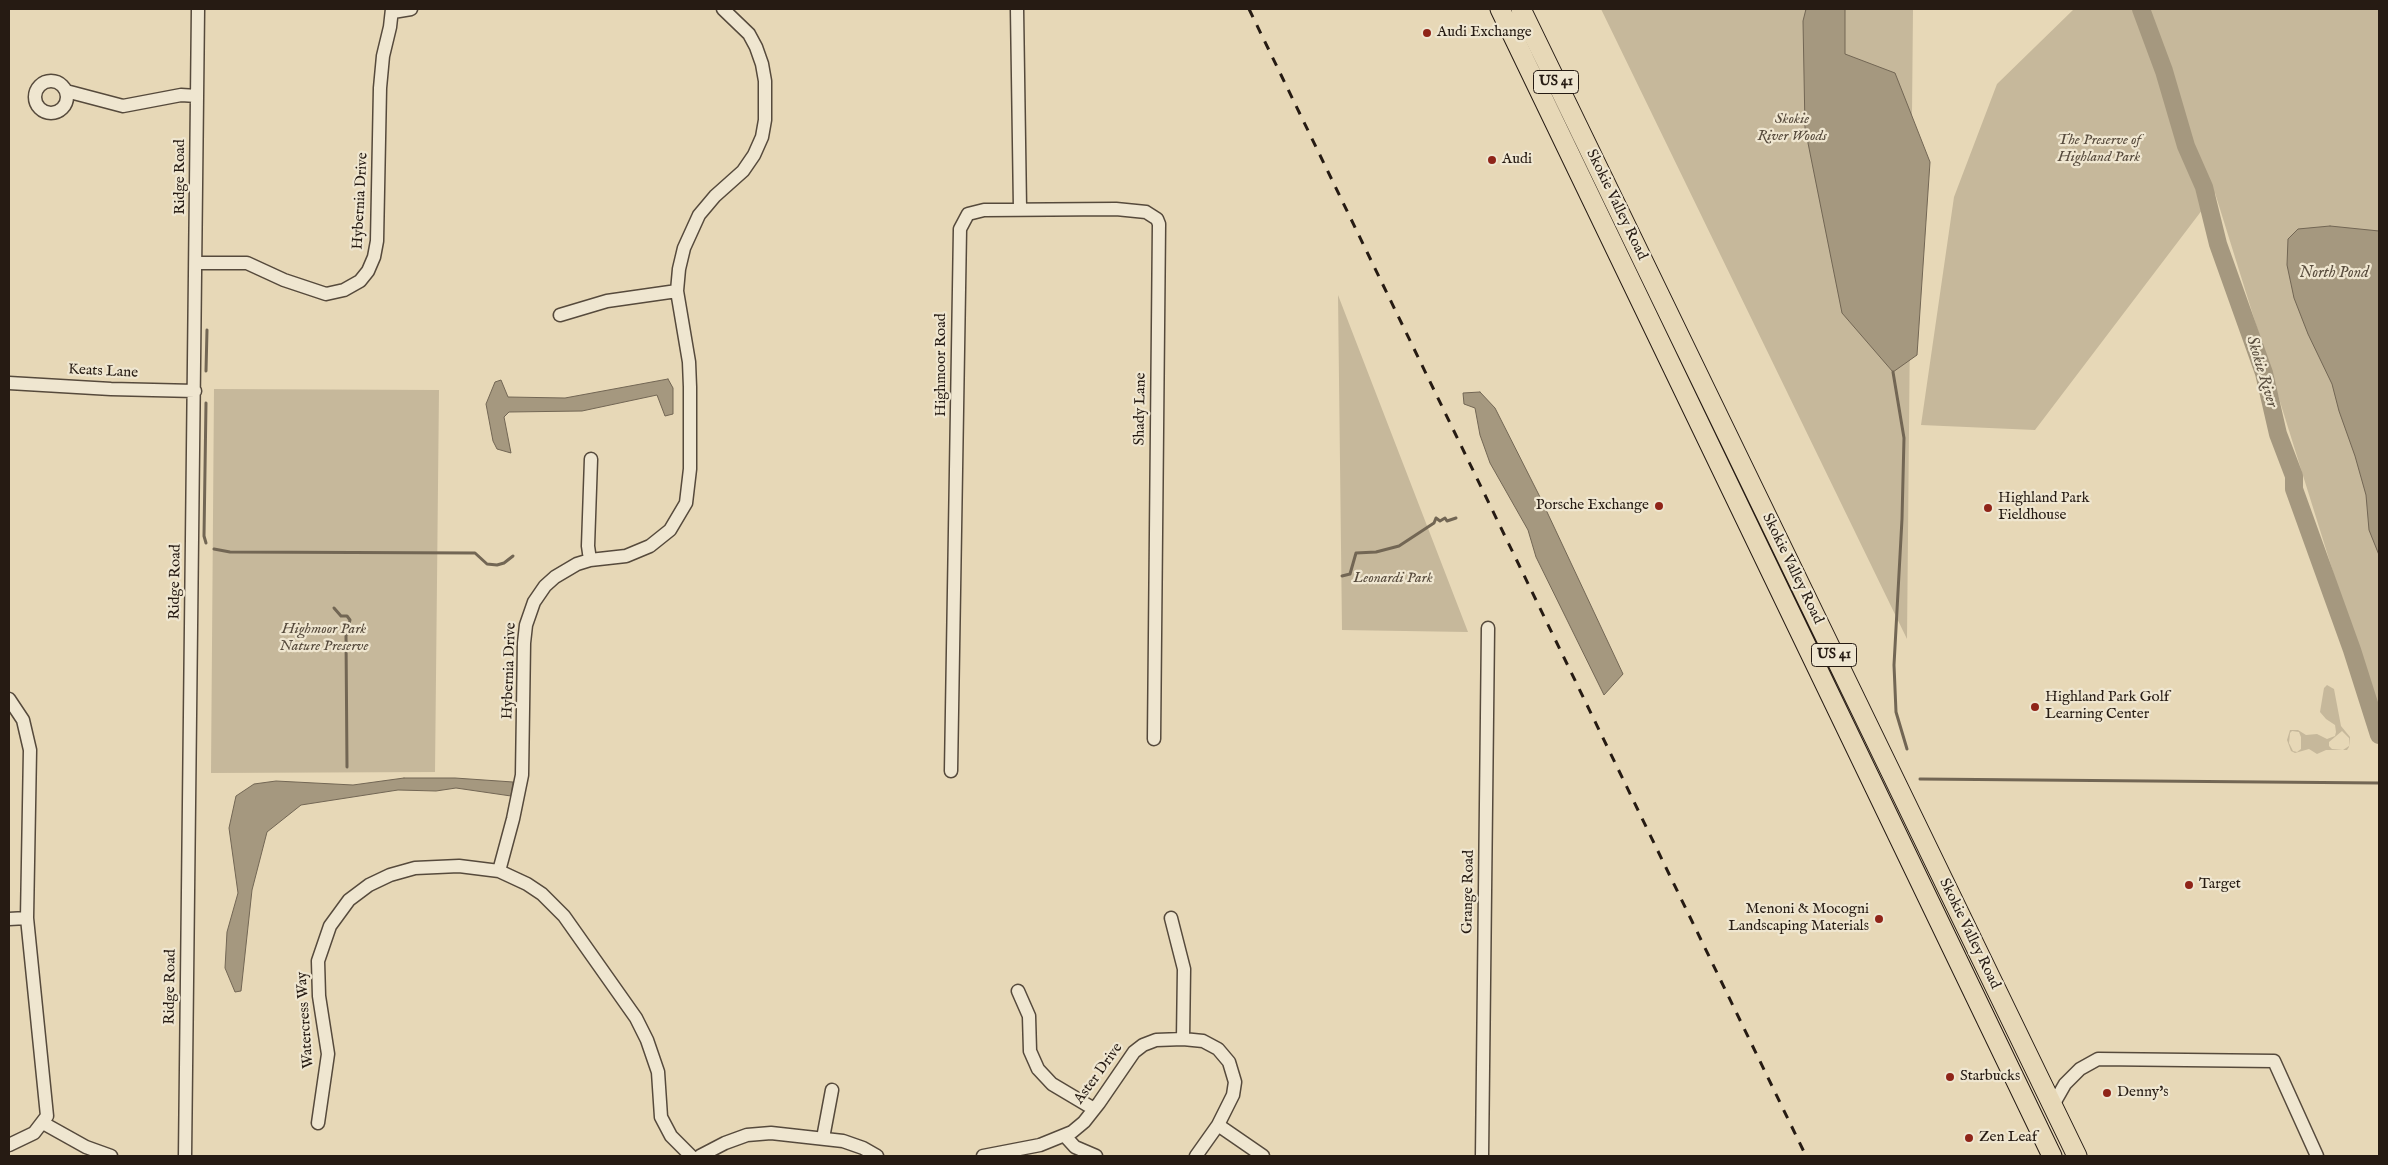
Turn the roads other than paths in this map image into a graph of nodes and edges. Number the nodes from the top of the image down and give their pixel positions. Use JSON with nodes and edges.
{"nodes":[{"id":1,"x":198,"y":9,"type":"edge"},
{"id":2,"x":411,"y":9,"type":"edge"},
{"id":3,"x":722,"y":9,"type":"edge"},
{"id":4,"x":1017,"y":9,"type":"edge"},
{"id":5,"x":1500,"y":9,"type":"edge"},
{"id":6,"x":1521,"y":9,"type":"edge"},
{"id":7,"x":1534,"y":9,"type":"edge"},
{"id":8,"x":393,"y":10,"type":"edge"},
{"id":9,"x":66,"y":91,"type":"dead end"},
{"id":10,"x":197,"y":96,"type":"junction"},
{"id":11,"x":1591,"y":155,"type":"junction"},
{"id":12,"x":1020,"y":208,"type":"junction"},
{"id":13,"x":196,"y":263,"type":"junction"},
{"id":14,"x":677,"y":291,"type":"junction"},
{"id":15,"x":560,"y":315,"type":"dead end"},
{"id":16,"x":9,"y":383,"type":"edge"},
{"id":17,"x":195,"y":391,"type":"junction"},
{"id":18,"x":591,"y":460,"type":"dead end"},
{"id":19,"x":590,"y":560,"type":"junction"},
{"id":20,"x":1488,"y":628,"type":"dead end"},
{"id":21,"x":11,"y":701,"type":"edge"},
{"id":22,"x":1154,"y":739,"type":"dead end"},
{"id":23,"x":951,"y":771,"type":"dead end"},
{"id":24,"x":499,"y":871,"type":"junction"},
{"id":25,"x":27,"y":918,"type":"junction"},
{"id":26,"x":1172,"y":918,"type":"dead end"},
{"id":27,"x":9,"y":919,"type":"edge"},
{"id":28,"x":1018,"y":991,"type":"dead end"},
{"id":29,"x":1183,"y":1038,"type":"junction"},
{"id":30,"x":832,"y":1090,"type":"dead end"},
{"id":31,"x":2052,"y":1105,"type":"junction"},
{"id":32,"x":1094,"y":1109,"type":"junction"},
{"id":33,"x":318,"y":1122,"type":"dead end"},
{"id":34,"x":43,"y":1123,"type":"junction"},
{"id":35,"x":1218,"y":1125,"type":"junction"},
{"id":36,"x":1065,"y":1136,"type":"junction"},
{"id":37,"x":823,"y":1138,"type":"junction"},
{"id":38,"x":9,"y":1145,"type":"edge"},
{"id":39,"x":1016,"y":1153,"type":"edge"},
{"id":40,"x":111,"y":1156,"type":"edge"},
{"id":41,"x":185,"y":1156,"type":"edge"},
{"id":42,"x":691,"y":1156,"type":"edge"},
{"id":43,"x":700,"y":1156,"type":"edge"},
{"id":44,"x":877,"y":1156,"type":"edge"},
{"id":45,"x":983,"y":1156,"type":"edge"},
{"id":46,"x":1096,"y":1156,"type":"edge"},
{"id":47,"x":1196,"y":1156,"type":"edge"},
{"id":48,"x":1263,"y":1156,"type":"edge"},
{"id":49,"x":1482,"y":1156,"type":"edge"},
{"id":50,"x":2052,"y":1156,"type":"edge"},
{"id":51,"x":2077,"y":1156,"type":"edge"},
{"id":52,"x":2317,"y":1156,"type":"edge"}],
"edges":[{"from":1,"to":10,"type":"street","name":"Ridge Road"},
{"from":2,"to":8,"type":"street"},
{"from":3,"to":14,"type":"street","name":"Hybernia Drive"},
{"from":4,"to":12,"type":"street"},
{"from":5,"to":50,"type":"highway","name":"Skokie Valley Road","number":"US 41"},
{"from":6,"to":11,"type":"highway","name":"Skokie Valley Road","number":"US 41"},
{"from":7,"to":11,"type":"highway"},
{"from":8,"to":13,"type":"street","name":"Hybernia Drive"},
{"from":9,"to":10,"type":"street"},
{"from":10,"to":13,"type":"street","name":"Ridge Road"},
{"from":11,"to":31,"type":"highway","name":"Skokie Valley Road","number":"US 41"},
{"from":12,"to":22,"type":"street","name":"Shady Lane"},
{"from":12,"to":23,"type":"street","name":"Highmoor Road"},
{"from":13,"to":17,"type":"street","name":"Ridge Road"},
{"from":14,"to":15,"type":"street"},
{"from":14,"to":19,"type":"street","name":"Hybernia Drive"},
{"from":16,"to":17,"type":"street","name":"Keats Lane"},
{"from":17,"to":41,"type":"street","name":"Ridge Road"},
{"from":18,"to":19,"type":"street"},
{"from":19,"to":24,"type":"street","name":"Hybernia Drive"},
{"from":20,"to":49,"type":"street","name":"Grange Road"},
{"from":21,"to":25,"type":"street"},
{"from":24,"to":33,"type":"street","name":"Watercress Way"},
{"from":24,"to":42,"type":"street"},
{"from":25,"to":27,"type":"street"},
{"from":25,"to":34,"type":"street"},
{"from":26,"to":29,"type":"street"},
{"from":28,"to":32,"type":"street"},
{"from":29,"to":32,"type":"street","name":"Aster Drive"},
{"from":29,"to":35,"type":"street","name":"Aster Drive"},
{"from":30,"to":37,"type":"street"},
{"from":31,"to":51,"type":"highway","name":"Skokie Valley Road","number":"US 41"},
{"from":31,"to":52,"type":"street"},
{"from":32,"to":36,"type":"street","name":"Aster Drive"},
{"from":34,"to":38,"type":"street"},
{"from":34,"to":40,"type":"street"},
{"from":35,"to":47,"type":"street","name":"Aster Drive"},
{"from":35,"to":48,"type":"street"},
{"from":36,"to":39,"type":"street","name":"Aster Drive"},
{"from":36,"to":46,"type":"street"},
{"from":37,"to":43,"type":"street"},
{"from":37,"to":44,"type":"street"},
{"from":39,"to":45,"type":"street","name":"Aster Drive"}]}
